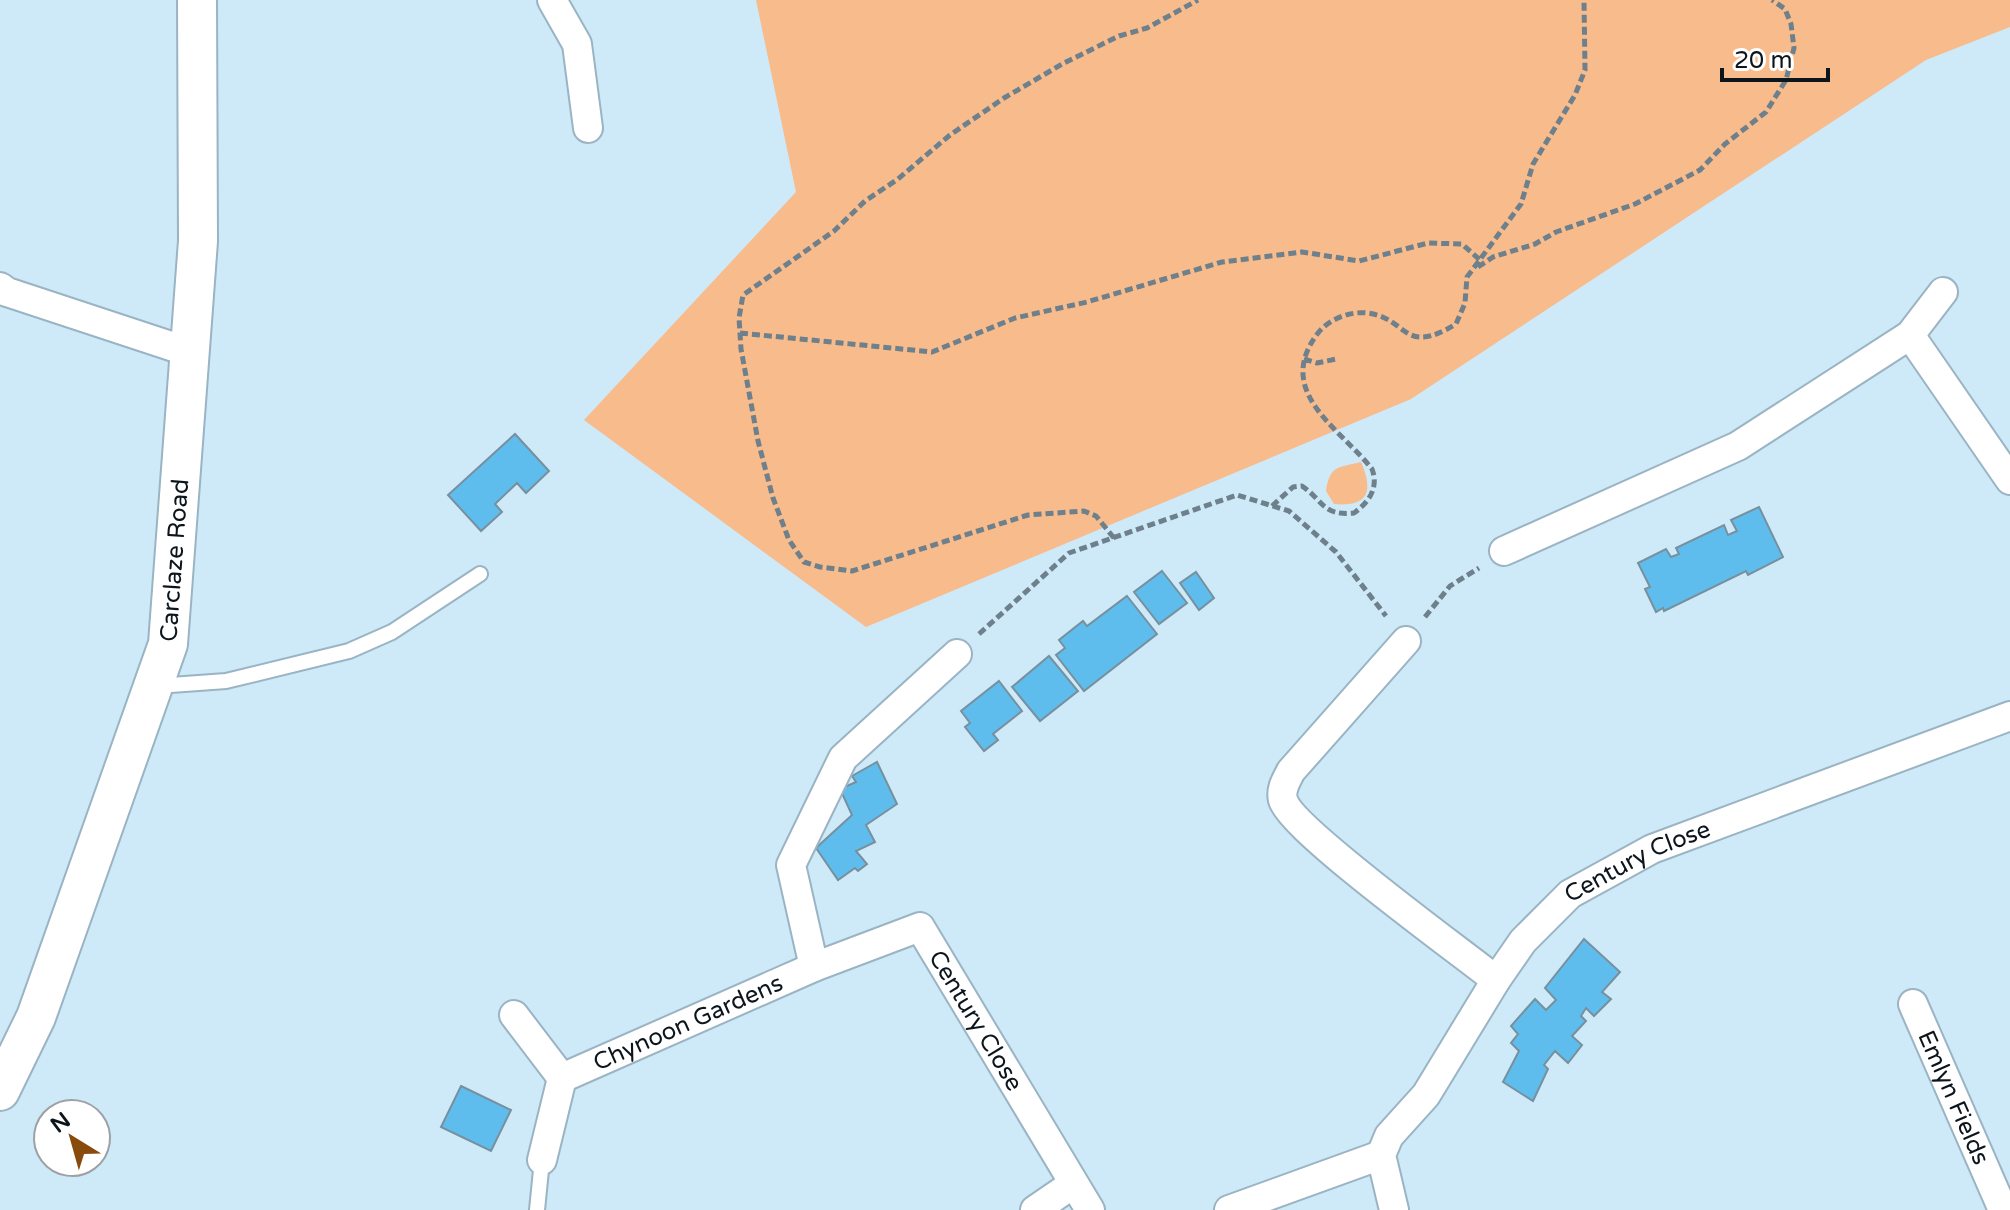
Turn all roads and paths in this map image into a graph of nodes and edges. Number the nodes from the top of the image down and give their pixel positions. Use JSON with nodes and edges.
{"nodes":[{"id":1,"x":197,"y":0,"type":"edge"},
{"id":2,"x":552,"y":0,"type":"edge"},
{"id":3,"x":1198,"y":0,"type":"edge"},
{"id":4,"x":1584,"y":0,"type":"edge"},
{"id":5,"x":1772,"y":0,"type":"edge"},
{"id":6,"x":588,"y":128,"type":"dead end"},
{"id":7,"x":1480,"y":260,"type":"junction"},
{"id":8,"x":1474,"y":269,"type":"junction"},
{"id":9,"x":0,"y":287,"type":"edge"},
{"id":10,"x":1943,"y":292,"type":"dead end"},
{"id":11,"x":740,"y":333,"type":"junction"},
{"id":12,"x":1910,"y":335,"type":"junction"},
{"id":13,"x":189,"y":352,"type":"junction"},
{"id":14,"x":1304,"y":359,"type":"junction"},
{"id":15,"x":1336,"y":359,"type":"dead end"},
{"id":16,"x":2010,"y":480,"type":"edge"},
{"id":17,"x":1272,"y":506,"type":"junction"},
{"id":18,"x":1114,"y":538,"type":"junction"},
{"id":19,"x":1504,"y":551,"type":"joint"},
{"id":20,"x":480,"y":574,"type":"dead end"},
{"id":21,"x":1406,"y":641,"type":"junction"},
{"id":22,"x":957,"y":654,"type":"joint"},
{"id":23,"x":153,"y":686,"type":"junction"},
{"id":24,"x":2010,"y":716,"type":"edge"},
{"id":25,"x":814,"y":967,"type":"junction"},
{"id":26,"x":1496,"y":980,"type":"junction"},
{"id":27,"x":1913,"y":1004,"type":"dead end"},
{"id":28,"x":514,"y":1015,"type":"dead end"},
{"id":29,"x":562,"y":1078,"type":"junction"},
{"id":30,"x":0,"y":1091,"type":"edge"},
{"id":31,"x":1381,"y":1155,"type":"junction"},
{"id":32,"x":542,"y":1160,"type":"joint"},
{"id":33,"x":1073,"y":1184,"type":"junction"},
{"id":34,"x":2002,"y":1196,"type":"edge"},
{"id":35,"x":537,"y":1210,"type":"edge"},
{"id":36,"x":1035,"y":1210,"type":"edge"},
{"id":37,"x":1090,"y":1210,"type":"edge"},
{"id":38,"x":1229,"y":1210,"type":"edge"},
{"id":39,"x":1394,"y":1210,"type":"edge"}],
"edges":[{"from":1,"to":13,"type":"street","name":"Carclaze Road"},
{"from":2,"to":6,"type":"street"},
{"from":3,"to":11,"type":"path"},
{"from":4,"to":7,"type":"path"},
{"from":5,"to":8,"type":"path"},
{"from":7,"to":8,"type":"path"},
{"from":7,"to":11,"type":"path"},
{"from":8,"to":14,"type":"path"},
{"from":9,"to":13,"type":"street"},
{"from":10,"to":12,"type":"street"},
{"from":11,"to":18,"type":"path"},
{"from":12,"to":16,"type":"street"},
{"from":12,"to":19,"type":"street"},
{"from":13,"to":23,"type":"street","name":"Carclaze Road"},
{"from":14,"to":15,"type":"path"},
{"from":14,"to":17,"type":"path"},
{"from":17,"to":18,"type":"path"},
{"from":17,"to":21,"type":"path"},
{"from":18,"to":22,"type":"path"},
{"from":19,"to":21,"type":"path"},
{"from":20,"to":23,"type":"lane"},
{"from":21,"to":26,"type":"street"},
{"from":22,"to":25,"type":"street"},
{"from":23,"to":30,"type":"street","name":"Carclaze Road"},
{"from":24,"to":26,"type":"street","name":"Century Close"},
{"from":25,"to":29,"type":"street","name":"Chynoon Gardens"},
{"from":25,"to":33,"type":"street","name":"Century Close"},
{"from":26,"to":31,"type":"street","name":"Century Close"},
{"from":27,"to":34,"type":"street","name":"Emlyn Fields"},
{"from":28,"to":29,"type":"street","name":"Chynoon Gardens"},
{"from":29,"to":32,"type":"street","name":"Chynoon Gardens"},
{"from":31,"to":38,"type":"street"},
{"from":31,"to":39,"type":"street"},
{"from":32,"to":35,"type":"lane"},
{"from":33,"to":36,"type":"street"},
{"from":33,"to":37,"type":"street","name":"Century Close"}]}
